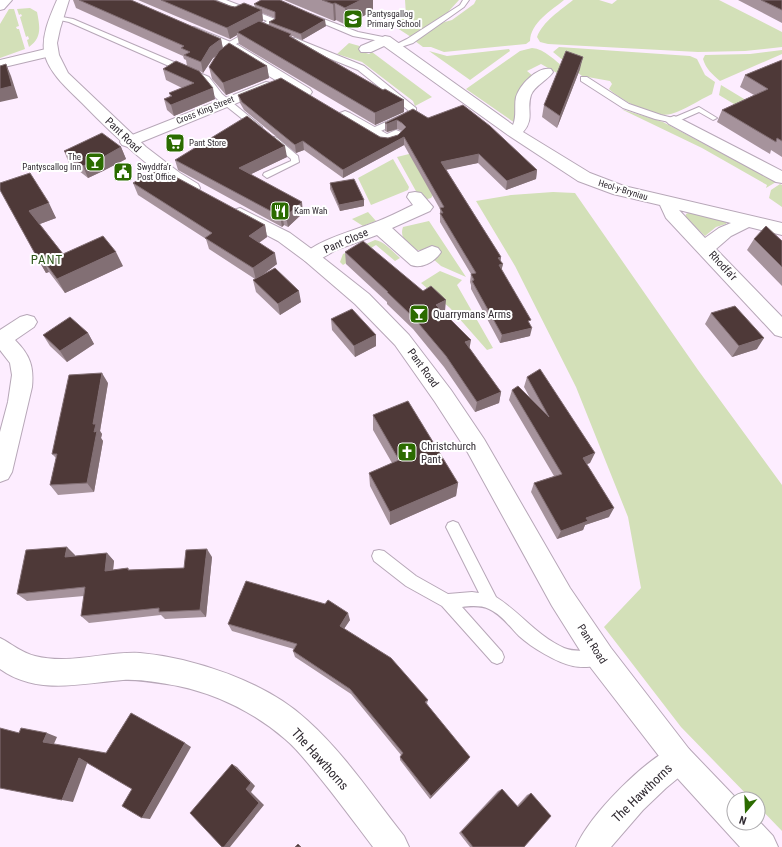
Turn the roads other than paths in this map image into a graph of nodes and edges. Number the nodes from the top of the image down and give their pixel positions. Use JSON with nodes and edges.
{"nodes":[{"id":1,"x":63,"y":0,"type":"edge"},
{"id":2,"x":220,"y":0,"type":"edge"},
{"id":3,"x":466,"y":0,"type":"edge"},
{"id":4,"x":303,"y":12,"type":"edge"},
{"id":5,"x":57,"y":18,"type":"junction"},
{"id":6,"x":186,"y":27,"type":"edge"},
{"id":7,"x":261,"y":28,"type":"junction"},
{"id":8,"x":390,"y":44,"type":"junction"},
{"id":9,"x":228,"y":49,"type":"junction"},
{"id":10,"x":366,"y":49,"type":"dead end"},
{"id":11,"x":50,"y":52,"type":"junction"},
{"id":12,"x":0,"y":64,"type":"edge"},
{"id":13,"x":546,"y":72,"type":"dead end"},
{"id":14,"x":282,"y":79,"type":"junction"},
{"id":15,"x":584,"y":79,"type":"dead end"},
{"id":16,"x":604,"y":82,"type":"dead end"},
{"id":17,"x":594,"y":86,"type":"junction"},
{"id":18,"x":316,"y":99,"type":"edge"},
{"id":19,"x":227,"y":102,"type":"junction"},
{"id":20,"x":330,"y":107,"type":"edge"},
{"id":21,"x":713,"y":118,"type":"dead end"},
{"id":22,"x":674,"y":122,"type":"junction"},
{"id":23,"x":371,"y":132,"type":"junction"},
{"id":24,"x":513,"y":132,"type":"junction"},
{"id":25,"x":396,"y":135,"type":"edge"},
{"id":26,"x":128,"y":142,"type":"junction"},
{"id":27,"x":267,"y":175,"type":"dead end"},
{"id":28,"x":782,"y":178,"type":"edge"},
{"id":29,"x":206,"y":196,"type":"edge"},
{"id":30,"x":415,"y":197,"type":"dead end"},
{"id":31,"x":667,"y":202,"type":"junction"},
{"id":32,"x":226,"y":206,"type":"edge"},
{"id":33,"x":745,"y":221,"type":"junction"},
{"id":34,"x":380,"y":227,"type":"junction"},
{"id":35,"x":782,"y":229,"type":"edge"},
{"id":36,"x":706,"y":247,"type":"junction"},
{"id":37,"x":432,"y":252,"type":"dead end"},
{"id":38,"x":312,"y":256,"type":"junction"},
{"id":39,"x":27,"y":322,"type":"dead end"},
{"id":40,"x":782,"y":330,"type":"edge"},
{"id":41,"x":0,"y":338,"type":"edge"},
{"id":42,"x":0,"y":472,"type":"edge"},
{"id":43,"x":453,"y":527,"type":"dead end"},
{"id":44,"x":379,"y":556,"type":"dead end"},
{"id":45,"x":447,"y":601,"type":"junction"},
{"id":46,"x":490,"y":602,"type":"junction"},
{"id":47,"x":0,"y":652,"type":"edge"},
{"id":48,"x":497,"y":657,"type":"dead end"},
{"id":49,"x":601,"y":658,"type":"junction"},
{"id":50,"x":679,"y":759,"type":"junction"},
{"id":51,"x":726,"y":809,"type":"edge"},
{"id":52,"x":747,"y":831,"type":"edge"},
{"id":53,"x":393,"y":847,"type":"edge"},
{"id":54,"x":592,"y":847,"type":"edge"},
{"id":55,"x":762,"y":847,"type":"edge"}],
"edges":[{"from":1,"to":5,"type":"street"},
{"from":2,"to":7,"type":"lane"},
{"from":3,"to":8,"type":"lane"},
{"from":4,"to":8,"type":"lane"},
{"from":5,"to":11,"type":"street"},
{"from":5,"to":19,"type":"lane"},
{"from":6,"to":9,"type":"street"},
{"from":7,"to":9,"type":"lane"},
{"from":7,"to":23,"type":"lane"},
{"from":8,"to":10,"type":"street"},
{"from":8,"to":24,"type":"street","name":"Heol-y-Bryniau"},
{"from":9,"to":14,"type":"street"},
{"from":11,"to":12,"type":"street"},
{"from":11,"to":26,"type":"street","name":"Pant Road"},
{"from":13,"to":24,"type":"street"},
{"from":14,"to":18,"type":"street"},
{"from":14,"to":19,"type":"street","name":"Cross King Street"},
{"from":15,"to":17,"type":"lane"},
{"from":16,"to":17,"type":"lane"},
{"from":17,"to":22,"type":"lane"},
{"from":19,"to":26,"type":"street","name":"Cross King Street"},
{"from":19,"to":27,"type":"lane"},
{"from":20,"to":23,"type":"street"},
{"from":21,"to":22,"type":"lane"},
{"from":22,"to":28,"type":"street"},
{"from":23,"to":25,"type":"street"},
{"from":24,"to":31,"type":"street","name":"Heol-y-Bryniau"},
{"from":26,"to":29,"type":"street","name":"Pant Road"},
{"from":30,"to":34,"type":"street","name":"Pant Close"},
{"from":31,"to":33,"type":"street","name":"Heol-y-Bryniau"},
{"from":31,"to":36,"type":"street","name":"Rhodfa'r"},
{"from":32,"to":38,"type":"street","name":"Pant Road"},
{"from":33,"to":35,"type":"street","name":"Heol-y-Bryniau"},
{"from":33,"to":36,"type":"street"},
{"from":34,"to":37,"type":"street","name":"Pant Close"},
{"from":34,"to":38,"type":"street","name":"Pant Close"},
{"from":36,"to":40,"type":"street","name":"Rhodfa'r"},
{"from":38,"to":49,"type":"street","name":"Pant Road"},
{"from":39,"to":41,"type":"street"},
{"from":41,"to":42,"type":"street"},
{"from":43,"to":46,"type":"lane"},
{"from":44,"to":45,"type":"lane"},
{"from":45,"to":46,"type":"lane"},
{"from":45,"to":48,"type":"lane"},
{"from":46,"to":49,"type":"lane"},
{"from":47,"to":53,"type":"street","name":"The Hawthorns"},
{"from":49,"to":50,"type":"street","name":"Pant Road"},
{"from":50,"to":51,"type":"street","name":"Pant Road"},
{"from":50,"to":54,"type":"street","name":"The Hawthorns"},
{"from":52,"to":55,"type":"street"}]}
